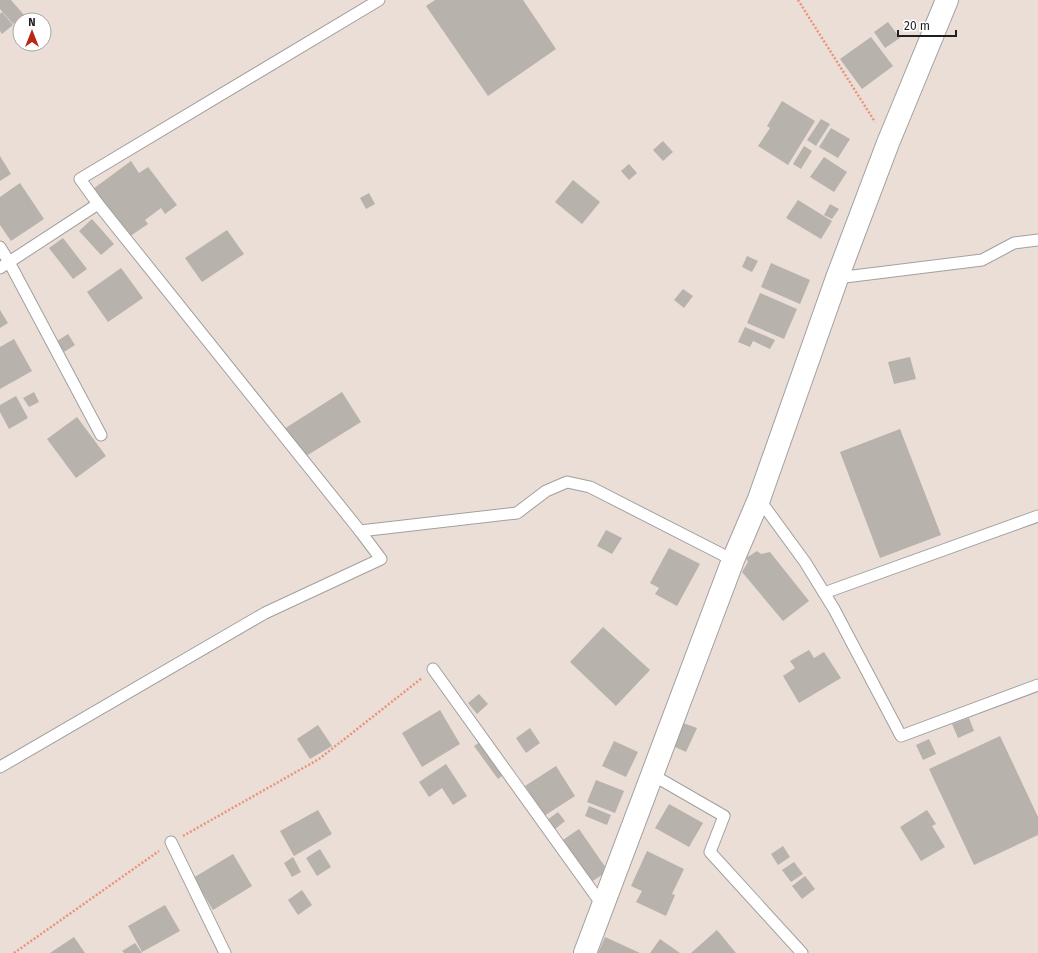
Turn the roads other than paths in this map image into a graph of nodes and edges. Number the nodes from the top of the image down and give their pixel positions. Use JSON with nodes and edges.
{"nodes":[{"id":1,"x":379,"y":0,"type":"edge"},
{"id":2,"x":947,"y":0,"type":"edge"},
{"id":3,"x":98,"y":204,"type":"junction"},
{"id":4,"x":1038,"y":240,"type":"edge"},
{"id":5,"x":0,"y":248,"type":"edge"},
{"id":6,"x":4,"y":265,"type":"edge"},
{"id":7,"x":837,"y":278,"type":"junction"},
{"id":8,"x":101,"y":435,"type":"dead end"},
{"id":9,"x":759,"y":499,"type":"junction"},
{"id":10,"x":1038,"y":516,"type":"edge"},
{"id":11,"x":360,"y":531,"type":"junction"},
{"id":12,"x":733,"y":560,"type":"junction"},
{"id":13,"x":824,"y":593,"type":"junction"},
{"id":14,"x":433,"y":669,"type":"road end"},
{"id":15,"x":1038,"y":685,"type":"edge"},
{"id":16,"x":0,"y":767,"type":"edge"},
{"id":17,"x":651,"y":774,"type":"junction"},
{"id":18,"x":171,"y":842,"type":"road end"},
{"id":19,"x":603,"y":906,"type":"junction"},
{"id":20,"x":225,"y":953,"type":"edge"},
{"id":21,"x":585,"y":953,"type":"edge"},
{"id":22,"x":802,"y":953,"type":"edge"}],
"edges":[{"from":1,"to":3,"type":"lane"},
{"from":2,"to":7,"type":"street"},
{"from":3,"to":6,"type":"lane"},
{"from":3,"to":11,"type":"lane"},
{"from":4,"to":7,"type":"lane"},
{"from":5,"to":6,"type":"lane"},
{"from":6,"to":8,"type":"lane"},
{"from":7,"to":9,"type":"street"},
{"from":9,"to":12,"type":"street"},
{"from":9,"to":13,"type":"lane"},
{"from":10,"to":13,"type":"lane"},
{"from":11,"to":12,"type":"lane"},
{"from":11,"to":16,"type":"lane"},
{"from":12,"to":17,"type":"street"},
{"from":13,"to":15,"type":"lane"},
{"from":14,"to":19,"type":"lane"},
{"from":17,"to":19,"type":"street"},
{"from":17,"to":22,"type":"lane"},
{"from":18,"to":20,"type":"lane"},
{"from":19,"to":21,"type":"street"}]}
